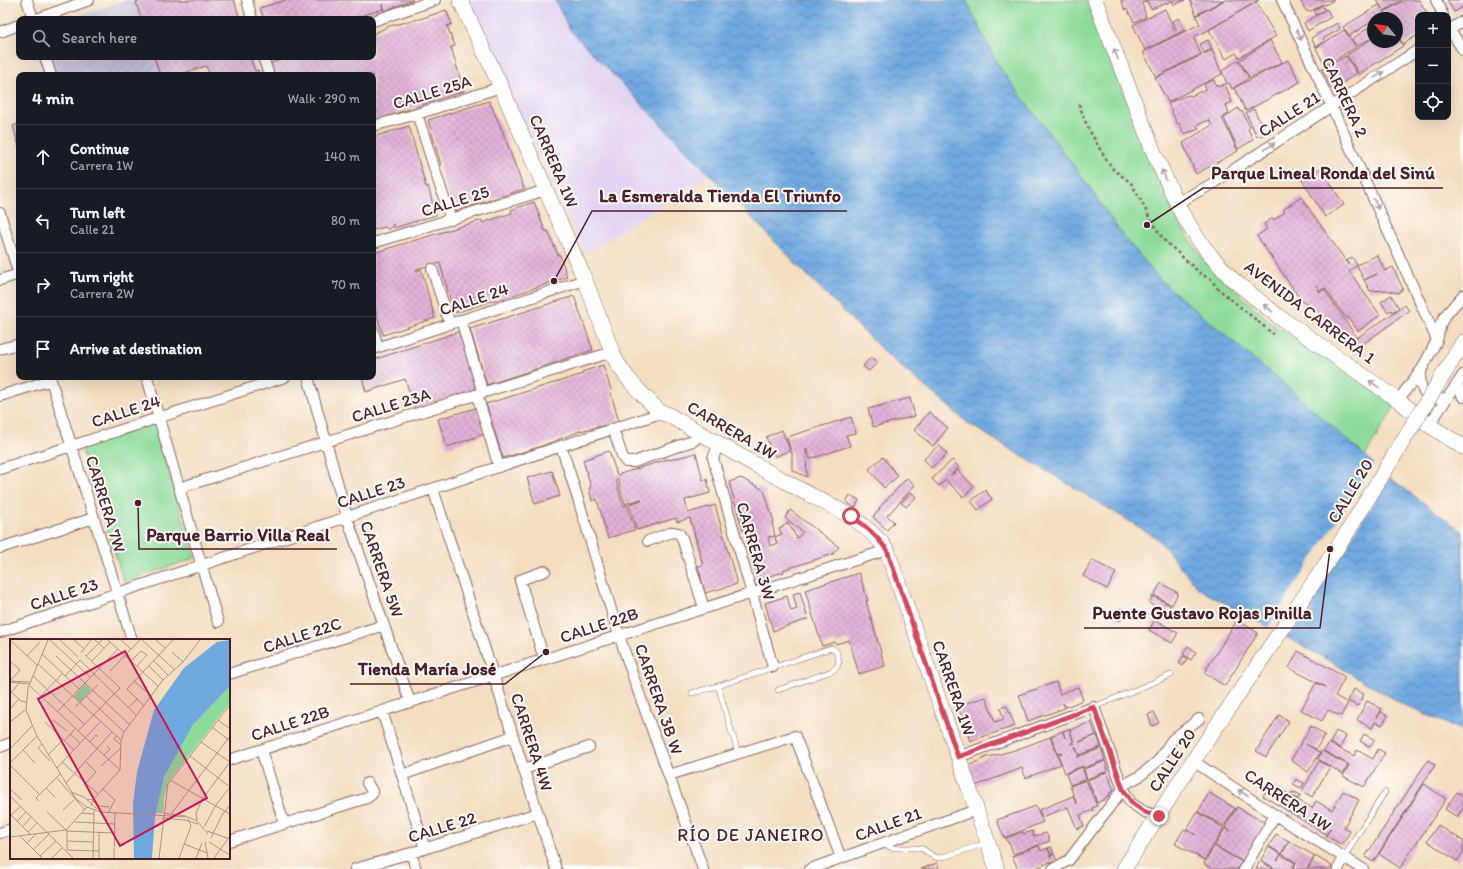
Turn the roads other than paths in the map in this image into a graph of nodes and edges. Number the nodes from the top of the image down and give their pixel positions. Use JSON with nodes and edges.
{"nodes":[{"id":1,"x":27,"y":0,"type":"edge"},
{"id":2,"x":89,"y":0,"type":"edge"},
{"id":3,"x":247,"y":0,"type":"edge"},
{"id":4,"x":435,"y":0,"type":"edge"},
{"id":5,"x":460,"y":0,"type":"edge"},
{"id":6,"x":1095,"y":0,"type":"edge"},
{"id":7,"x":1282,"y":0,"type":"edge"},
{"id":8,"x":1436,"y":0,"type":"edge"},
{"id":9,"x":1442,"y":12,"type":"edge"},
{"id":10,"x":32,"y":16,"type":"edge"},
{"id":11,"x":45,"y":16,"type":"edge"},
{"id":12,"x":251,"y":16,"type":"edge"},
{"id":13,"x":376,"y":20,"type":"edge"},
{"id":14,"x":1463,"y":21,"type":"edge"},
{"id":15,"x":16,"y":26,"type":"edge"},
{"id":16,"x":1451,"y":28,"type":"edge"},
{"id":17,"x":0,"y":32,"type":"edge"},
{"id":18,"x":1451,"y":32,"type":"edge"},
{"id":19,"x":1463,"y":50,"type":"edge"},
{"id":20,"x":1415,"y":52,"type":"edge"},
{"id":21,"x":46,"y":60,"type":"edge"},
{"id":22,"x":265,"y":60,"type":"edge"},
{"id":23,"x":50,"y":72,"type":"edge"},
{"id":24,"x":268,"y":72,"type":"edge"},
{"id":25,"x":501,"y":88,"type":"junction"},
{"id":26,"x":1332,"y":106,"type":"junction"},
{"id":27,"x":417,"y":114,"type":"junction"},
{"id":28,"x":376,"y":125,"type":"edge"},
{"id":29,"x":546,"y":190,"type":"junction"},
{"id":30,"x":1177,"y":203,"type":"junction"},
{"id":31,"x":0,"y":213,"type":"edge"},
{"id":32,"x":450,"y":220,"type":"junction"},
{"id":33,"x":376,"y":242,"type":"edge"},
{"id":34,"x":16,"y":264,"type":"edge"},
{"id":35,"x":432,"y":269,"type":"dead end"},
{"id":36,"x":16,"y":275,"type":"edge"},
{"id":37,"x":0,"y":280,"type":"edge"},
{"id":38,"x":585,"y":280,"type":"junction"},
{"id":39,"x":1463,"y":295,"type":"edge"},
{"id":40,"x":461,"y":320,"type":"junction"},
{"id":41,"x":450,"y":324,"type":"junction"},
{"id":42,"x":1437,"y":340,"type":"junction"},
{"id":43,"x":16,"y":345,"type":"edge"},
{"id":44,"x":376,"y":348,"type":"edge"},
{"id":45,"x":1460,"y":348,"type":"edge"},
{"id":46,"x":0,"y":350,"type":"edge"},
{"id":47,"x":612,"y":352,"type":"junction"},
{"id":48,"x":1422,"y":369,"type":"junction"},
{"id":49,"x":1463,"y":374,"type":"edge"},
{"id":50,"x":48,"y":380,"type":"edge"},
{"id":51,"x":51,"y":380,"type":"edge"},
{"id":52,"x":148,"y":380,"type":"edge"},
{"id":53,"x":276,"y":380,"type":"edge"},
{"id":54,"x":309,"y":380,"type":"edge"},
{"id":55,"x":1457,"y":384,"type":"junction"},
{"id":56,"x":480,"y":394,"type":"junction"},
{"id":57,"x":0,"y":396,"type":"edge"},
{"id":58,"x":1463,"y":397,"type":"edge"},
{"id":59,"x":1447,"y":398,"type":"junction"},
{"id":60,"x":1398,"y":400,"type":"junction"},
{"id":61,"x":661,"y":413,"type":"junction"},
{"id":62,"x":158,"y":418,"type":"junction"},
{"id":63,"x":1429,"y":425,"type":"junction"},
{"id":64,"x":613,"y":429,"type":"junction"},
{"id":65,"x":699,"y":433,"type":"junction"},
{"id":66,"x":327,"y":442,"type":"junction"},
{"id":67,"x":719,"y":444,"type":"junction"},
{"id":68,"x":72,"y":446,"type":"junction"},
{"id":69,"x":561,"y":446,"type":"junction"},
{"id":70,"x":1463,"y":447,"type":"edge"},
{"id":71,"x":499,"y":467,"type":"junction"},
{"id":72,"x":0,"y":469,"type":"edge"},
{"id":73,"x":179,"y":488,"type":"junction"},
{"id":74,"x":433,"y":489,"type":"junction"},
{"id":75,"x":347,"y":517,"type":"junction"},
{"id":76,"x":94,"y":518,"type":"junction"},
{"id":77,"x":648,"y":541,"type":"dead end"},
{"id":78,"x":0,"y":548,"type":"edge"},
{"id":79,"x":887,"y":550,"type":"junction"},
{"id":80,"x":202,"y":565,"type":"junction"},
{"id":81,"x":545,"y":571,"type":"dead end"},
{"id":82,"x":117,"y":593,"type":"junction"},
{"id":83,"x":751,"y":593,"type":"junction"},
{"id":84,"x":704,"y":608,"type":"junction"},
{"id":85,"x":218,"y":622,"type":"dead end"},
{"id":86,"x":384,"y":625,"type":"junction"},
{"id":87,"x":0,"y":632,"type":"edge"},
{"id":88,"x":620,"y":635,"type":"junction"},
{"id":89,"x":132,"y":639,"type":"edge"},
{"id":90,"x":544,"y":659,"type":"junction"},
{"id":91,"x":773,"y":667,"type":"junction"},
{"id":92,"x":230,"y":674,"type":"edge"},
{"id":93,"x":493,"y":675,"type":"junction"},
{"id":94,"x":1171,"y":675,"type":"dead end"},
{"id":95,"x":718,"y":686,"type":"junction"},
{"id":96,"x":778,"y":690,"type":"dead end"},
{"id":97,"x":692,"y":693,"type":"dead end"},
{"id":98,"x":410,"y":702,"type":"junction"},
{"id":99,"x":1094,"y":707,"type":"junction"},
{"id":100,"x":382,"y":711,"type":"junction"},
{"id":101,"x":1199,"y":720,"type":"dead end"},
{"id":102,"x":513,"y":736,"type":"junction"},
{"id":103,"x":10,"y":743,"type":"edge"},
{"id":104,"x":0,"y":747,"type":"edge"},
{"id":105,"x":589,"y":747,"type":"dead end"},
{"id":106,"x":261,"y":750,"type":"junction"},
{"id":107,"x":738,"y":753,"type":"junction"},
{"id":108,"x":958,"y":757,"type":"junction"},
{"id":109,"x":230,"y":760,"type":"edge"},
{"id":110,"x":1193,"y":761,"type":"junction"},
{"id":111,"x":524,"y":769,"type":"junction"},
{"id":112,"x":402,"y":775,"type":"junction"},
{"id":113,"x":668,"y":775,"type":"junction"},
{"id":114,"x":367,"y":783,"type":"dead end"},
{"id":115,"x":1123,"y":788,"type":"junction"},
{"id":116,"x":1385,"y":792,"type":"dead end"},
{"id":117,"x":976,"y":810,"type":"junction"},
{"id":118,"x":538,"y":813,"type":"junction"},
{"id":119,"x":1275,"y":815,"type":"junction"},
{"id":120,"x":1159,"y":816,"type":"junction"},
{"id":121,"x":284,"y":823,"type":"junction"},
{"id":122,"x":10,"y":829,"type":"edge"},
{"id":123,"x":0,"y":833,"type":"edge"},
{"id":124,"x":230,"y":841,"type":"edge"},
{"id":125,"x":988,"y":842,"type":"junction"},
{"id":126,"x":881,"y":844,"type":"junction"},
{"id":127,"x":426,"y":849,"type":"junction"},
{"id":128,"x":411,"y":853,"type":"junction"},
{"id":129,"x":841,"y":858,"type":"junction"},
{"id":130,"x":1344,"y":858,"type":"junction"},
{"id":131,"x":355,"y":869,"type":"edge"},
{"id":132,"x":416,"y":869,"type":"edge"},
{"id":133,"x":556,"y":869,"type":"edge"},
{"id":134,"x":703,"y":869,"type":"edge"},
{"id":135,"x":810,"y":869,"type":"edge"},
{"id":136,"x":997,"y":869,"type":"edge"},
{"id":137,"x":1053,"y":869,"type":"edge"},
{"id":138,"x":1112,"y":869,"type":"edge"},
{"id":139,"x":1124,"y":869,"type":"edge"},
{"id":140,"x":1244,"y":869,"type":"edge"},
{"id":141,"x":1338,"y":869,"type":"edge"},
{"id":142,"x":1363,"y":869,"type":"edge"}],
"edges":[{"from":1,"to":10,"type":"street"},
{"from":2,"to":11,"type":"street"},
{"from":3,"to":12,"type":"street"},
{"from":4,"to":13,"type":"street"},
{"from":5,"to":25,"type":"street","name":"CARRERA 1W"},
{"from":30,"to":6,"type":"street","name":"AVENIDA CARRERA 1","one_way":true},
{"from":7,"to":26,"type":"street","name":"CARRERA 2","one_way":true},
{"from":8,"to":9,"type":"street"},
{"from":14,"to":16,"type":"street"},
{"from":15,"to":17,"type":"street"},
{"from":18,"to":19,"type":"street"},
{"from":26,"to":20,"type":"street","name":"CALLE 21","one_way":true},
{"from":21,"to":23,"type":"street"},
{"from":22,"to":24,"type":"street"},
{"from":25,"to":27,"type":"street","name":"CALLE 25A"},
{"from":25,"to":29,"type":"street","name":"CARRERA 1W"},
{"from":30,"to":26,"type":"street","name":"CALLE 21","one_way":true},
{"from":26,"to":42,"type":"street","name":"CARRERA 2","one_way":true},
{"from":27,"to":28,"type":"street","name":"CALLE 25A"},
{"from":27,"to":32,"type":"street"},
{"from":29,"to":32,"type":"street","name":"CALLE 25"},
{"from":29,"to":38,"type":"street","name":"CARRERA 1W"},
{"from":60,"to":30,"type":"street","name":"AVENIDA CARRERA 1","one_way":true},
{"from":31,"to":34,"type":"street"},
{"from":32,"to":33,"type":"street","name":"CALLE 25"},
{"from":35,"to":41,"type":"street"},
{"from":36,"to":37,"type":"street"},
{"from":38,"to":40,"type":"street","name":"CALLE 24"},
{"from":38,"to":47,"type":"street","name":"CARRERA 1W"},
{"from":39,"to":42,"type":"street"},
{"from":40,"to":41,"type":"street","name":"CALLE 24"},
{"from":40,"to":56,"type":"street"},
{"from":41,"to":44,"type":"street","name":"CALLE 24"},
{"from":42,"to":48,"type":"street"},
{"from":43,"to":46,"type":"street"},
{"from":45,"to":110,"type":"street","name":"CALLE 20","bridge":true},
{"from":47,"to":56,"type":"street","name":"CALLE 23A"},
{"from":47,"to":61,"type":"street","name":"CARRERA 1W"},
{"from":48,"to":59,"type":"street"},
{"from":48,"to":60,"type":"street"},
{"from":49,"to":55,"type":"street"},
{"from":50,"to":57,"type":"street"},
{"from":51,"to":68,"type":"street","name":"CARRERA 7W"},
{"from":52,"to":62,"type":"street"},
{"from":53,"to":62,"type":"street","name":"CALLE 24"},
{"from":54,"to":66,"type":"street","name":"CARRERA 5W"},
{"from":55,"to":58,"type":"street"},
{"from":55,"to":59,"type":"street"},
{"from":56,"to":66,"type":"street","name":"CALLE 23A"},
{"from":56,"to":71,"type":"street"},
{"from":59,"to":63,"type":"street"},
{"from":60,"to":63,"type":"street","name":"AVENIDA CARRERA 1"},
{"from":61,"to":64,"type":"street","name":"CALLE 23"},
{"from":61,"to":65,"type":"street","name":"CARRERA 1W"},
{"from":62,"to":68,"type":"street","name":"CALLE 24"},
{"from":62,"to":73,"type":"street"},
{"from":63,"to":70,"type":"street","name":"AVENIDA CARRERA 1"},
{"from":64,"to":65,"type":"street"},
{"from":64,"to":69,"type":"street","name":"CALLE 23"},
{"from":65,"to":67,"type":"street","name":"CARRERA 1W"},
{"from":66,"to":73,"type":"street","name":"CALLE 23A"},
{"from":66,"to":75,"type":"street","name":"CARRERA 5W"},
{"from":67,"to":79,"type":"street","name":"CARRERA 1W"},
{"from":67,"to":83,"type":"street","name":"CARRERA 3W"},
{"from":68,"to":72,"type":"street","name":"CALLE 24"},
{"from":68,"to":76,"type":"street","name":"CARRERA 7W"},
{"from":69,"to":71,"type":"street","name":"CALLE 23"},
{"from":69,"to":88,"type":"street","name":"CARRERA 3B W"},
{"from":71,"to":74,"type":"street","name":"CALLE 23"},
{"from":73,"to":80,"type":"street"},
{"from":74,"to":75,"type":"street","name":"CALLE 23"},
{"from":74,"to":93,"type":"street","name":"CARRERA 4W"},
{"from":75,"to":80,"type":"street","name":"CALLE 23"},
{"from":75,"to":86,"type":"street","name":"CARRERA 5W"},
{"from":76,"to":78,"type":"street"},
{"from":76,"to":82,"type":"street","name":"CARRERA 7W"},
{"from":77,"to":84,"type":"street"},
{"from":79,"to":83,"type":"street","name":"CALLE 22B"},
{"from":79,"to":108,"type":"street","name":"CARRERA 1W"},
{"from":80,"to":82,"type":"street","name":"CALLE 23"},
{"from":80,"to":85,"type":"street"},
{"from":81,"to":90,"type":"street"},
{"from":82,"to":87,"type":"street","name":"CALLE 23"},
{"from":82,"to":89,"type":"street","name":"CARRERA 7W"},
{"from":83,"to":84,"type":"street","name":"CALLE 22B"},
{"from":83,"to":91,"type":"street","name":"CARRERA 3W"},
{"from":84,"to":88,"type":"street","name":"CALLE 22B"},
{"from":86,"to":92,"type":"street","name":"CALLE 22C"},
{"from":86,"to":98,"type":"street","name":"CARRERA 5W"},
{"from":88,"to":90,"type":"street","name":"CALLE 22B"},
{"from":88,"to":113,"type":"street","name":"CARRERA 3B W"},
{"from":90,"to":93,"type":"street","name":"CALLE 22B"},
{"from":91,"to":95,"type":"lane"},
{"from":91,"to":96,"type":"lane"},
{"from":93,"to":98,"type":"street","name":"CALLE 22B"},
{"from":93,"to":102,"type":"street","name":"CARRERA 4W"},
{"from":94,"to":99,"type":"lane"},
{"from":95,"to":97,"type":"lane"},
{"from":95,"to":107,"type":"lane"},
{"from":98,"to":100,"type":"street","name":"CALLE 22B"},
{"from":99,"to":108,"type":"street"},
{"from":99,"to":115,"type":"street"},
{"from":100,"to":106,"type":"street","name":"CALLE 22B"},
{"from":100,"to":112,"type":"street"},
{"from":101,"to":115,"type":"street"},
{"from":102,"to":111,"type":"street","name":"CARRERA 4W"},
{"from":102,"to":112,"type":"street"},
{"from":103,"to":104,"type":"street"},
{"from":105,"to":111,"type":"street"},
{"from":106,"to":109,"type":"street","name":"CALLE 22B"},
{"from":106,"to":121,"type":"street"},
{"from":107,"to":113,"type":"street"},
{"from":107,"to":129,"type":"street"},
{"from":108,"to":117,"type":"street","name":"CARRERA 1W"},
{"from":119,"to":110,"type":"street","name":"CARRERA 1W","one_way":true},
{"from":110,"to":120,"type":"street","name":"CALLE 20"},
{"from":111,"to":118,"type":"street","name":"CARRERA 4W"},
{"from":112,"to":127,"type":"street"},
{"from":113,"to":134,"type":"street","name":"CARRERA 3B W"},
{"from":114,"to":121,"type":"street"},
{"from":115,"to":120,"type":"street"},
{"from":115,"to":137,"type":"street"},
{"from":116,"to":130,"type":"lane"},
{"from":117,"to":125,"type":"street","name":"CARRERA 1W"},
{"from":117,"to":126,"type":"street","name":"CALLE 21"},
{"from":118,"to":127,"type":"street","name":"CALLE 22"},
{"from":118,"to":133,"type":"street","name":"CARRERA 4W"},
{"from":119,"to":130,"type":"street","name":"CARRERA 1W"},
{"from":119,"to":140,"type":"street"},
{"from":120,"to":138,"type":"street","name":"CALLE 20"},
{"from":120,"to":139,"type":"street","name":"CALLE 20"},
{"from":121,"to":124,"type":"street"},
{"from":122,"to":123,"type":"street"},
{"from":125,"to":126,"type":"lane"},
{"from":125,"to":136,"type":"street","name":"CARRERA 1W"},
{"from":126,"to":129,"type":"street","name":"CALLE 21"},
{"from":127,"to":128,"type":"street","name":"CALLE 22"},
{"from":128,"to":131,"type":"street","name":"CALLE 22"},
{"from":128,"to":132,"type":"street"},
{"from":129,"to":135,"type":"street","name":"CALLE 21"},
{"from":130,"to":141,"type":"street"},
{"from":130,"to":142,"type":"street","name":"CARRERA 1W"}]}
